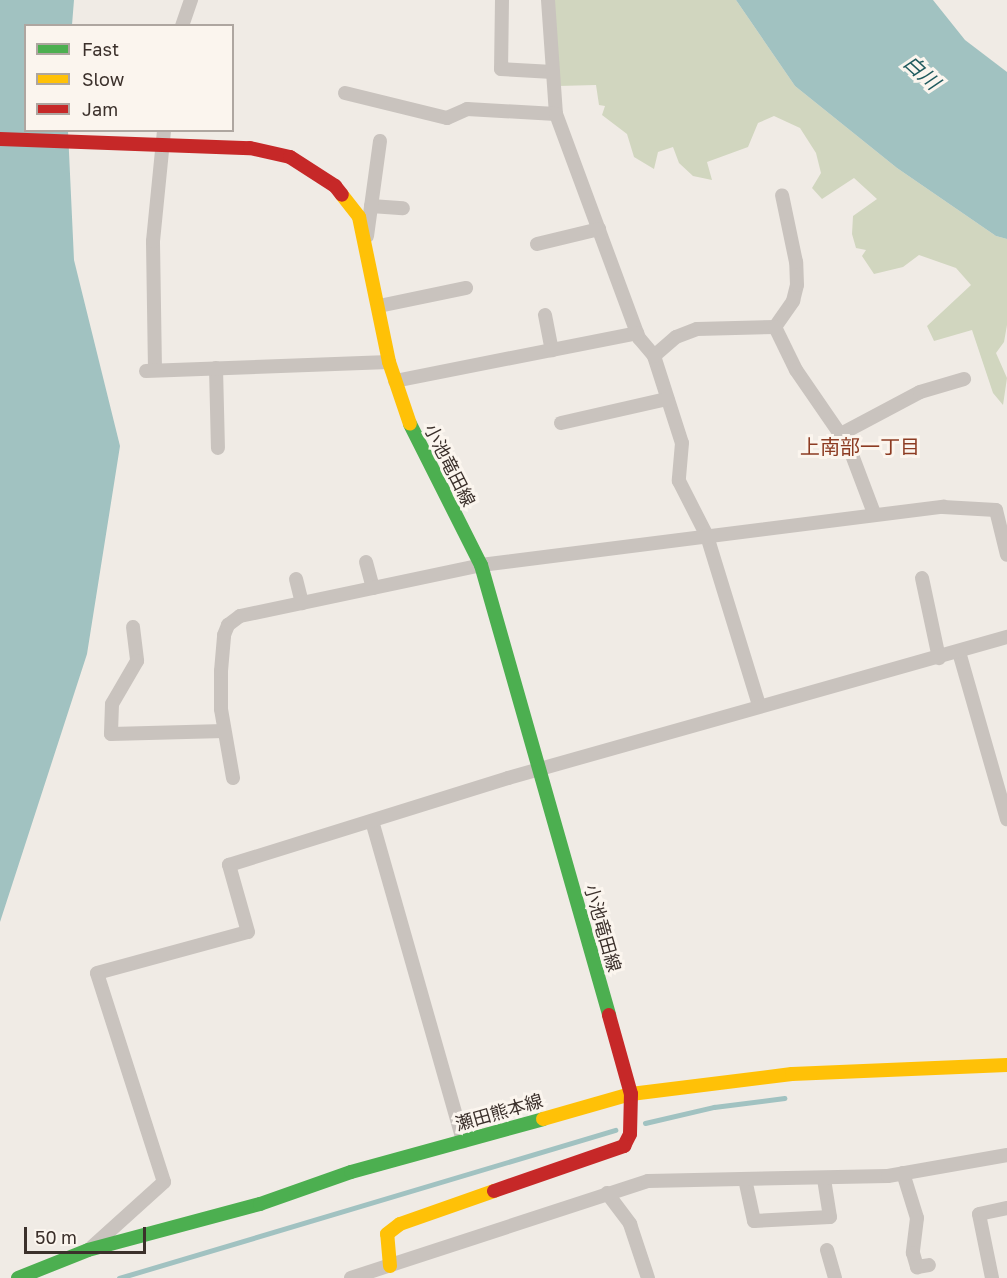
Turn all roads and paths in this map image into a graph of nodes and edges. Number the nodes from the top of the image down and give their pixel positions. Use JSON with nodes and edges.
{"nodes":[{"id":1,"x":191,"y":0,"type":"edge"},
{"id":2,"x":502,"y":0,"type":"edge"},
{"id":3,"x":548,"y":0,"type":"edge"},
{"id":4,"x":183,"y":24,"type":"edge"},
{"id":5,"x":553,"y":72,"type":"junction"},
{"id":6,"x":345,"y":93,"type":"dead end"},
{"id":7,"x":556,"y":114,"type":"junction"},
{"id":8,"x":163,"y":137,"type":"edge"},
{"id":9,"x":0,"y":139,"type":"edge"},
{"id":10,"x":380,"y":141,"type":"dead end"},
{"id":11,"x":782,"y":195,"type":"dead end"},
{"id":12,"x":371,"y":206,"type":"junction"},
{"id":13,"x":403,"y":208,"type":"dead end"},
{"id":14,"x":598,"y":230,"type":"junction"},
{"id":15,"x":366,"y":241,"type":"junction"},
{"id":16,"x":537,"y":244,"type":"dead end"},
{"id":17,"x":466,"y":288,"type":"dead end"},
{"id":18,"x":379,"y":306,"type":"junction"},
{"id":19,"x":545,"y":315,"type":"dead end"},
{"id":20,"x":775,"y":327,"type":"junction"},
{"id":21,"x":637,"y":333,"type":"junction"},
{"id":22,"x":552,"y":350,"type":"junction"},
{"id":23,"x":654,"y":356,"type":"junction"},
{"id":24,"x":389,"y":362,"type":"junction"},
{"id":25,"x":216,"y":368,"type":"junction"},
{"id":26,"x":964,"y":379,"type":"dead end"},
{"id":27,"x":394,"y":381,"type":"junction"},
{"id":28,"x":667,"y":399,"type":"junction"},
{"id":29,"x":561,"y":423,"type":"dead end"},
{"id":30,"x":841,"y":434,"type":"junction"},
{"id":31,"x":218,"y":448,"type":"dead end"},
{"id":32,"x":874,"y":513,"type":"junction"},
{"id":33,"x":707,"y":536,"type":"junction"},
{"id":34,"x":1007,"y":555,"type":"edge"},
{"id":35,"x":366,"y":562,"type":"dead end"},
{"id":36,"x":481,"y":566,"type":"junction"},
{"id":37,"x":922,"y":578,"type":"dead end"},
{"id":38,"x":296,"y":579,"type":"dead end"},
{"id":39,"x":373,"y":588,"type":"junction"},
{"id":40,"x":302,"y":603,"type":"junction"},
{"id":41,"x":133,"y":627,"type":"dead end"},
{"id":42,"x":1007,"y":637,"type":"edge"},
{"id":43,"x":959,"y":652,"type":"junction"},
{"id":44,"x":939,"y":657,"type":"junction"},
{"id":45,"x":759,"y":705,"type":"junction"},
{"id":46,"x":224,"y":731,"type":"junction"},
{"id":47,"x":541,"y":772,"type":"junction"},
{"id":48,"x":233,"y":778,"type":"dead end"},
{"id":49,"x":1007,"y":819,"type":"edge"},
{"id":50,"x":372,"y":821,"type":"junction"},
{"id":51,"x":1007,"y":1065,"type":"edge"},
{"id":52,"x":632,"y":1094,"type":"junction"},
{"id":53,"x":463,"y":1141,"type":"junction"},
{"id":54,"x":1007,"y":1155,"type":"edge"},
{"id":55,"x":903,"y":1173,"type":"junction"},
{"id":56,"x":745,"y":1179,"type":"junction"},
{"id":57,"x":825,"y":1179,"type":"junction"},
{"id":58,"x":607,"y":1193,"type":"junction"},
{"id":59,"x":1007,"y":1208,"type":"edge"},
{"id":60,"x":88,"y":1250,"type":"junction"},
{"id":61,"x":827,"y":1250,"type":"dead end"},
{"id":62,"x":918,"y":1267,"type":"dead end"},
{"id":63,"x":391,"y":1272,"type":"edge"},
{"id":64,"x":18,"y":1278,"type":"edge"},
{"id":65,"x":351,"y":1278,"type":"edge"},
{"id":66,"x":648,"y":1278,"type":"edge"},
{"id":67,"x":835,"y":1278,"type":"edge"},
{"id":68,"x":992,"y":1278,"type":"edge"}],
"edges":[{"from":1,"to":4,"type":"street"},
{"from":2,"to":5,"type":"street"},
{"from":3,"to":5,"type":"street"},
{"from":5,"to":7,"type":"street"},
{"from":6,"to":7,"type":"street"},
{"from":7,"to":14,"type":"street"},
{"from":8,"to":9,"type":"main road","name":"小池竜田線"},
{"from":8,"to":15,"type":"main road","name":"小池竜田線"},
{"from":8,"to":25,"type":"street"},
{"from":10,"to":12,"type":"street"},
{"from":11,"to":20,"type":"street"},
{"from":12,"to":13,"type":"street"},
{"from":12,"to":15,"type":"street"},
{"from":14,"to":16,"type":"street"},
{"from":14,"to":21,"type":"street"},
{"from":15,"to":18,"type":"main road","name":"小池竜田線"},
{"from":17,"to":18,"type":"street"},
{"from":18,"to":24,"type":"main road","name":"小池竜田線"},
{"from":19,"to":22,"type":"street"},
{"from":20,"to":23,"type":"street"},
{"from":20,"to":30,"type":"street"},
{"from":21,"to":22,"type":"street"},
{"from":21,"to":23,"type":"street"},
{"from":22,"to":27,"type":"street"},
{"from":23,"to":28,"type":"street"},
{"from":24,"to":25,"type":"street"},
{"from":24,"to":27,"type":"main road","name":"小池竜田線"},
{"from":25,"to":31,"type":"street"},
{"from":26,"to":30,"type":"street"},
{"from":27,"to":36,"type":"main road","name":"小池竜田線"},
{"from":28,"to":29,"type":"street"},
{"from":28,"to":33,"type":"street"},
{"from":30,"to":32,"type":"street"},
{"from":32,"to":33,"type":"street"},
{"from":32,"to":34,"type":"street"},
{"from":33,"to":36,"type":"street"},
{"from":33,"to":45,"type":"street"},
{"from":35,"to":39,"type":"street"},
{"from":36,"to":39,"type":"street"},
{"from":36,"to":47,"type":"main road","name":"小池竜田線"},
{"from":37,"to":44,"type":"street"},
{"from":38,"to":40,"type":"street"},
{"from":39,"to":40,"type":"street"},
{"from":40,"to":46,"type":"street"},
{"from":41,"to":46,"type":"street"},
{"from":42,"to":43,"type":"street"},
{"from":43,"to":44,"type":"street"},
{"from":43,"to":49,"type":"street"},
{"from":44,"to":45,"type":"street"},
{"from":45,"to":47,"type":"street"},
{"from":46,"to":48,"type":"street"},
{"from":47,"to":50,"type":"street"},
{"from":47,"to":52,"type":"main road","name":"小池竜田線"},
{"from":50,"to":53,"type":"street"},
{"from":50,"to":60,"type":"street"},
{"from":51,"to":52,"type":"main road","name":"瀬田熊本線"},
{"from":52,"to":53,"type":"main road","name":"瀬田熊本線"},
{"from":52,"to":63,"type":"main road","name":"小池竜田線"},
{"from":53,"to":60,"type":"main road","name":"瀬田熊本線"},
{"from":54,"to":55,"type":"street"},
{"from":55,"to":57,"type":"street"},
{"from":55,"to":62,"type":"street"},
{"from":56,"to":57,"type":"street"},
{"from":56,"to":57,"type":"street"},
{"from":56,"to":58,"type":"street"},
{"from":58,"to":63,"type":"street"},
{"from":58,"to":66,"type":"street"},
{"from":59,"to":68,"type":"street"},
{"from":60,"to":64,"type":"main road","name":"瀬田熊本線"},
{"from":61,"to":67,"type":"street"},
{"from":63,"to":65,"type":"street"}]}
